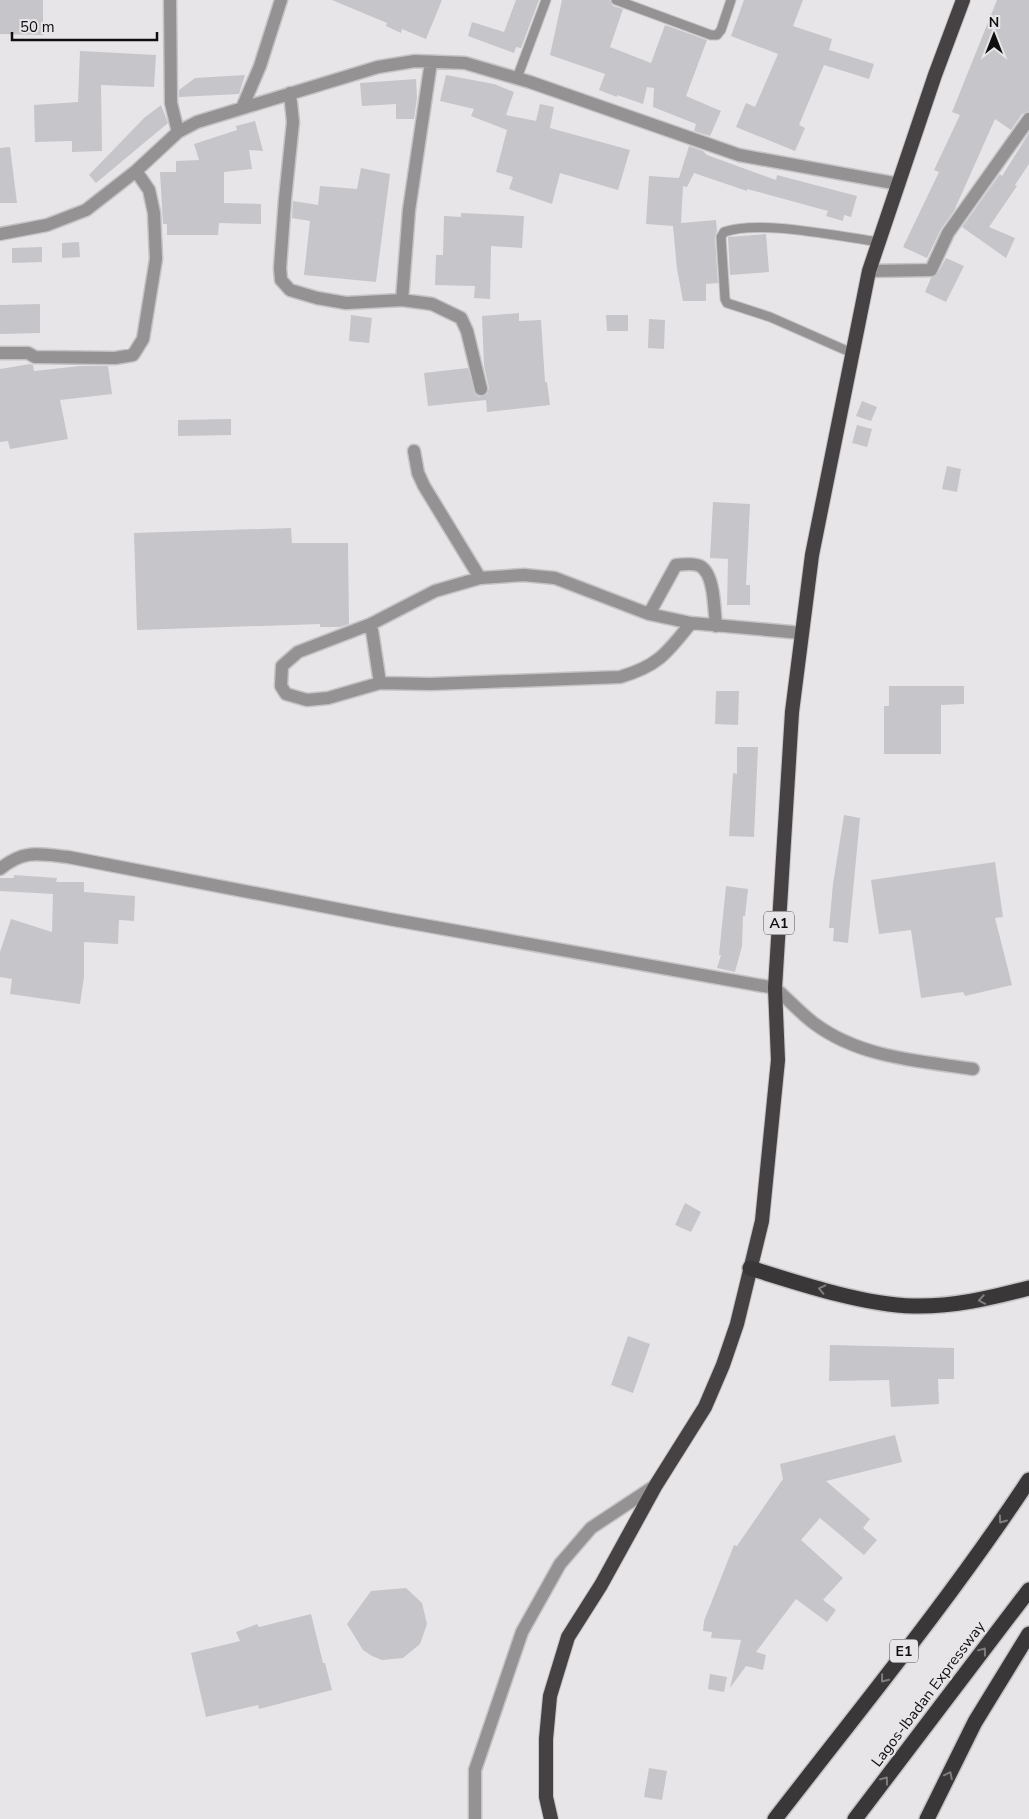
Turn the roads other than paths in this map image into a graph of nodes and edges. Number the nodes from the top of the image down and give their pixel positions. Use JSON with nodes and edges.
{"nodes":[{"id":1,"x":170,"y":0,"type":"edge"},
{"id":2,"x":281,"y":0,"type":"edge"},
{"id":3,"x":546,"y":0,"type":"edge"},
{"id":4,"x":616,"y":0,"type":"edge"},
{"id":5,"x":731,"y":0,"type":"edge"},
{"id":6,"x":963,"y":0,"type":"edge"},
{"id":7,"x":431,"y":62,"type":"junction"},
{"id":8,"x":517,"y":78,"type":"junction"},
{"id":9,"x":290,"y":93,"type":"junction"},
{"id":10,"x":242,"y":108,"type":"junction"},
{"id":11,"x":1029,"y":119,"type":"edge"},
{"id":12,"x":178,"y":132,"type":"junction"},
{"id":13,"x":136,"y":171,"type":"junction"},
{"id":14,"x":899,"y":184,"type":"junction"},
{"id":15,"x":0,"y":234,"type":"edge"},
{"id":16,"x":880,"y":242,"type":"junction"},
{"id":17,"x":869,"y":271,"type":"junction"},
{"id":18,"x":402,"y":300,"type":"junction"},
{"id":19,"x":0,"y":353,"type":"edge"},
{"id":20,"x":852,"y":353,"type":"junction"},
{"id":21,"x":481,"y":389,"type":"dead end"},
{"id":22,"x":414,"y":452,"type":"dead end"},
{"id":23,"x":480,"y":578,"type":"junction"},
{"id":24,"x":649,"y":614,"type":"junction"},
{"id":25,"x":690,"y":623,"type":"junction"},
{"id":26,"x":371,"y":624,"type":"junction"},
{"id":27,"x":716,"y":626,"type":"junction"},
{"id":28,"x":802,"y":633,"type":"junction"},
{"id":29,"x":380,"y":683,"type":"junction"},
{"id":30,"x":0,"y":869,"type":"edge"},
{"id":31,"x":775,"y":988,"type":"junction"},
{"id":32,"x":973,"y":1069,"type":"dead end"},
{"id":33,"x":750,"y":1268,"type":"junction"},
{"id":34,"x":1029,"y":1288,"type":"edge"},
{"id":35,"x":1029,"y":1480,"type":"edge"},
{"id":36,"x":656,"y":1485,"type":"junction"},
{"id":37,"x":1029,"y":1590,"type":"edge"},
{"id":38,"x":1029,"y":1634,"type":"edge"},
{"id":39,"x":475,"y":1819,"type":"edge"},
{"id":40,"x":551,"y":1819,"type":"edge"},
{"id":41,"x":775,"y":1819,"type":"edge"},
{"id":42,"x":855,"y":1819,"type":"edge"},
{"id":43,"x":927,"y":1819,"type":"edge"}],
"edges":[{"from":1,"to":12,"type":"street"},
{"from":2,"to":10,"type":"street"},
{"from":3,"to":8,"type":"lane"},
{"from":4,"to":5,"type":"lane"},
{"from":6,"to":14,"type":"highway","number":"A1"},
{"from":7,"to":8,"type":"street"},
{"from":7,"to":9,"type":"street"},
{"from":7,"to":18,"type":"street"},
{"from":8,"to":14,"type":"street"},
{"from":9,"to":10,"type":"street"},
{"from":9,"to":18,"type":"street"},
{"from":10,"to":12,"type":"street"},
{"from":11,"to":17,"type":"street"},
{"from":12,"to":13,"type":"street"},
{"from":13,"to":15,"type":"street"},
{"from":13,"to":19,"type":"street"},
{"from":14,"to":16,"type":"highway","number":"A1"},
{"from":16,"to":17,"type":"highway","number":"A1"},
{"from":16,"to":20,"type":"lane"},
{"from":17,"to":20,"type":"highway","number":"A1"},
{"from":18,"to":21,"type":"street"},
{"from":20,"to":28,"type":"highway","number":"A1"},
{"from":22,"to":23,"type":"street"},
{"from":23,"to":24,"type":"street"},
{"from":23,"to":26,"type":"street"},
{"from":24,"to":25,"type":"street"},
{"from":24,"to":27,"type":"street"},
{"from":25,"to":27,"type":"street"},
{"from":25,"to":29,"type":"street"},
{"from":26,"to":29,"type":"street"},
{"from":26,"to":29,"type":"street"},
{"from":27,"to":28,"type":"street"},
{"from":28,"to":31,"type":"highway","number":"A1"},
{"from":30,"to":31,"type":"street"},
{"from":31,"to":32,"type":"street"},
{"from":31,"to":33,"type":"highway","number":"A1"},
{"from":34,"to":33,"type":"highway","one_way":true},
{"from":33,"to":36,"type":"highway","number":"A1"},
{"from":35,"to":41,"type":"highway","number":"E1","one_way":true},
{"from":36,"to":39,"type":"street"},
{"from":36,"to":40,"type":"highway","number":"A1"},
{"from":42,"to":37,"type":"highway","name":"Lagos-Ibadan Expressway","one_way":true},
{"from":43,"to":38,"type":"highway","one_way":true}]}
